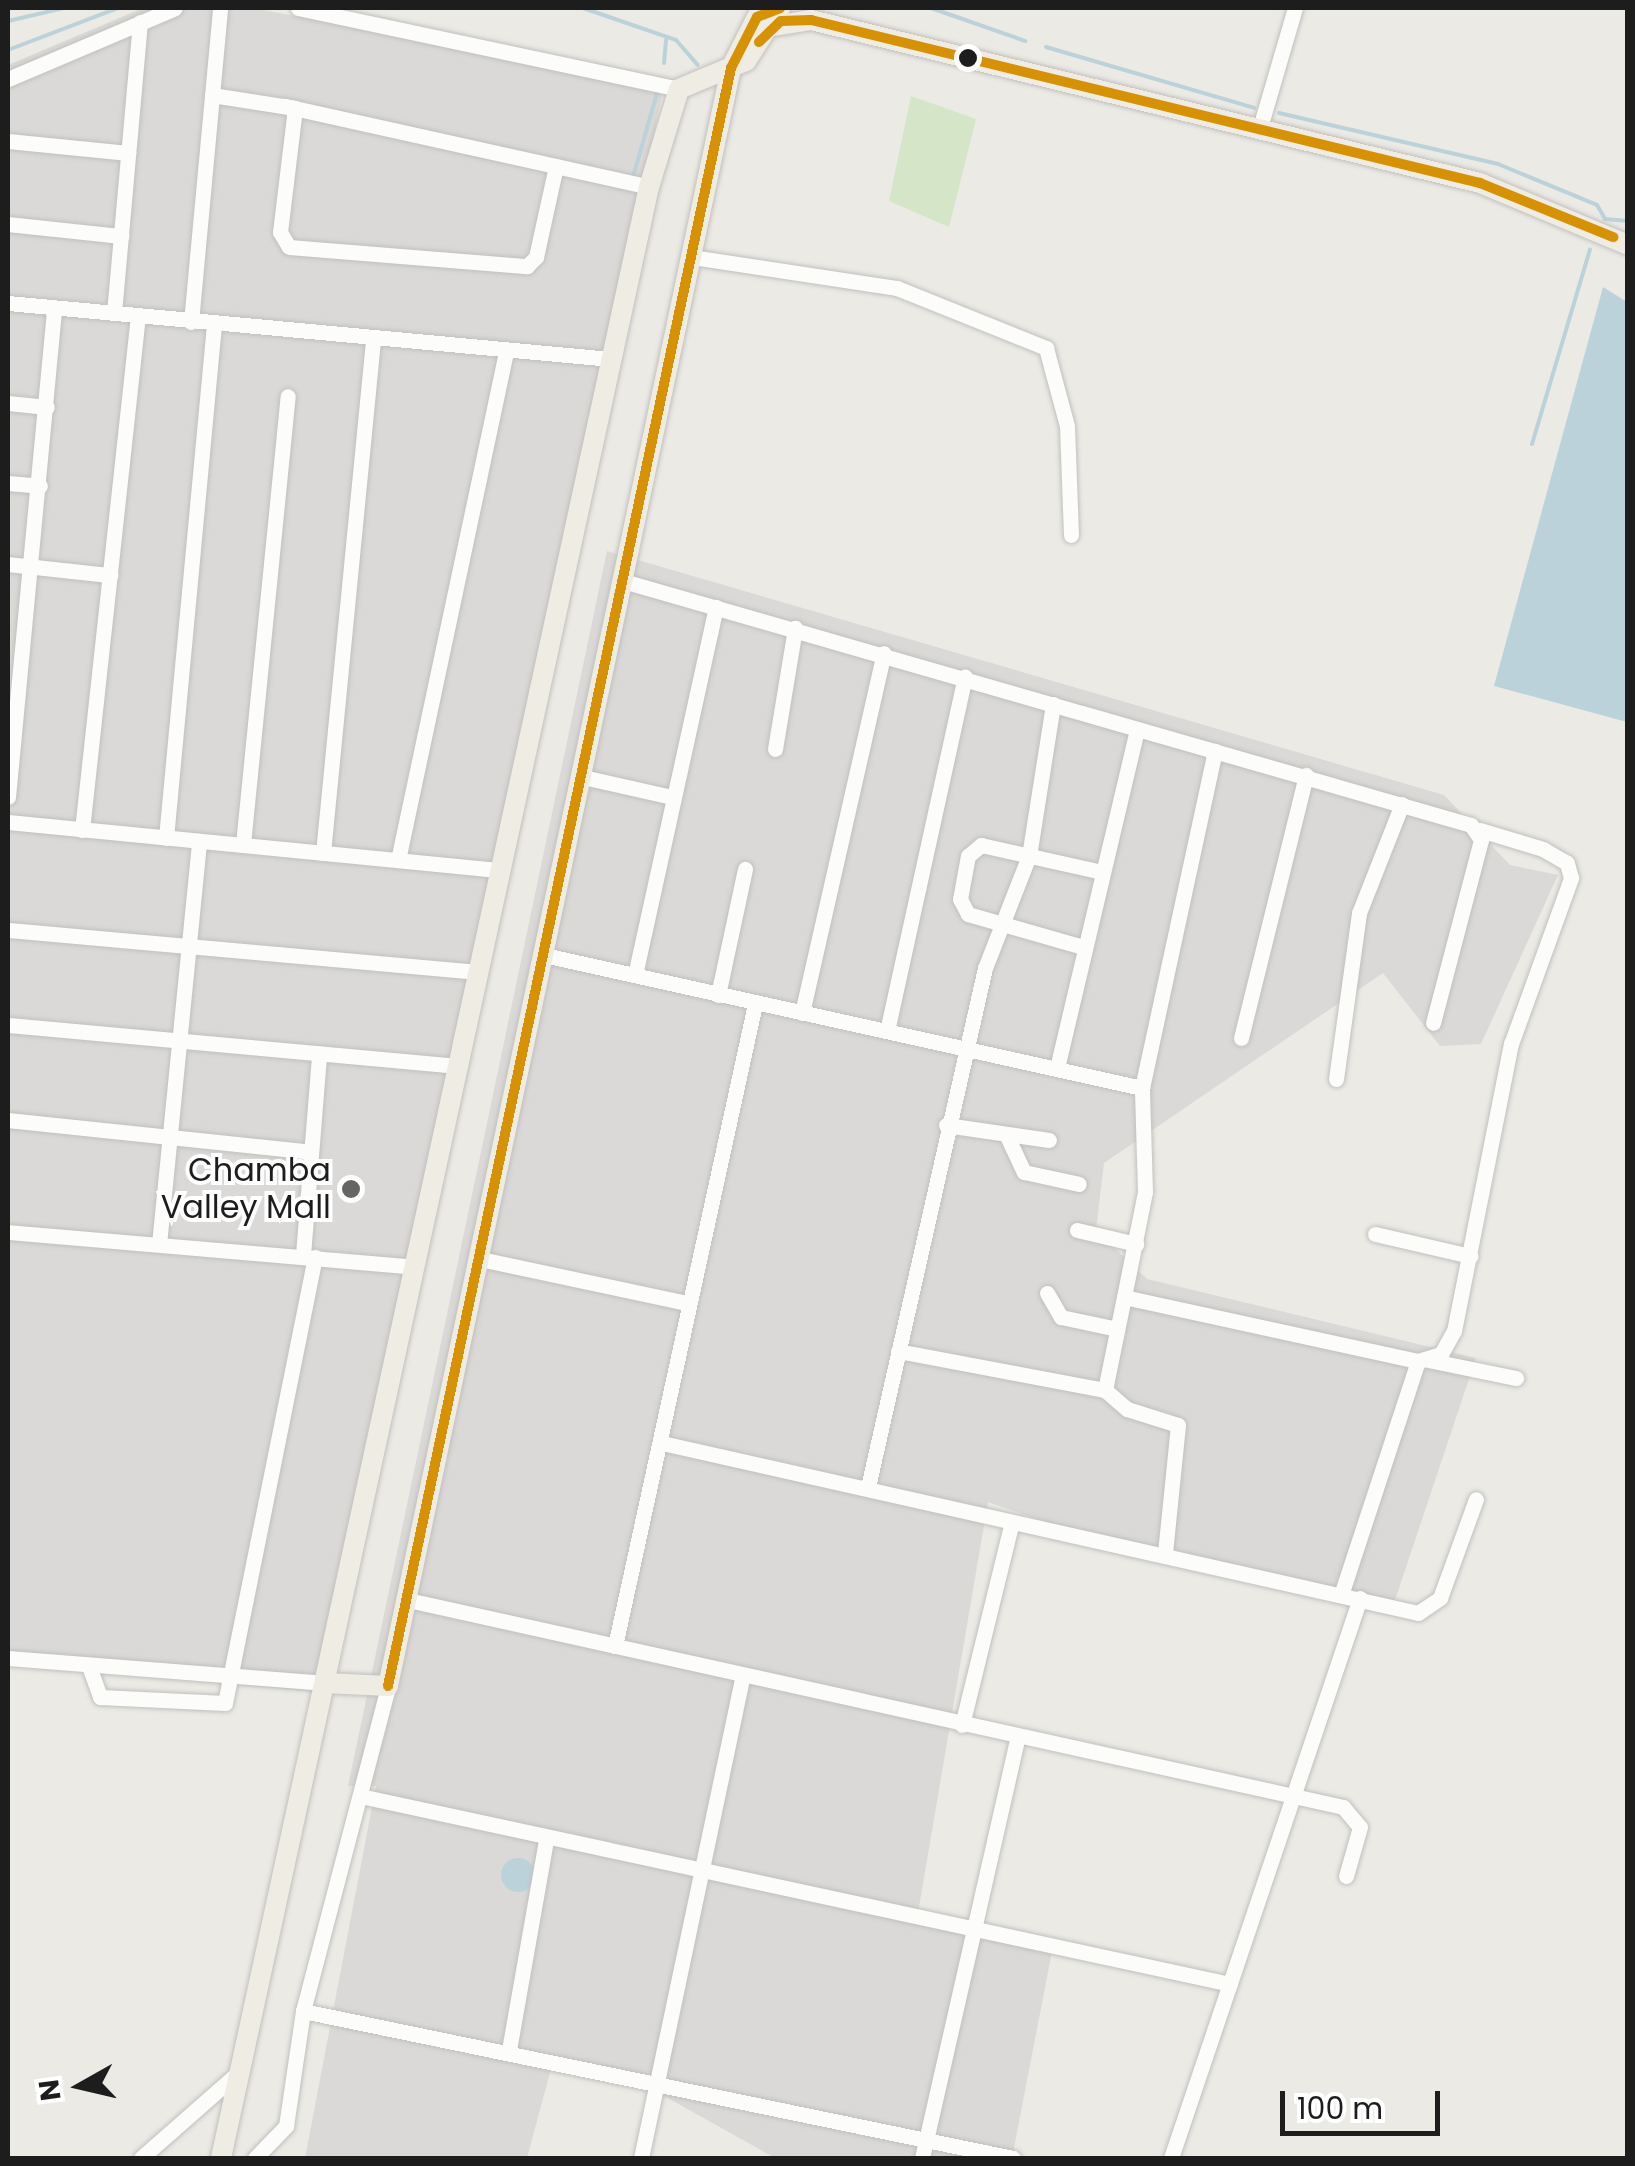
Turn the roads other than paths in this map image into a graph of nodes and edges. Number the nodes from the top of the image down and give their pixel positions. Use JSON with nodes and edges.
{"nodes":[{"id":1,"x":175,"y":8,"type":"edge"},
{"id":2,"x":220,"y":8,"type":"edge"},
{"id":3,"x":298,"y":8,"type":"edge"},
{"id":4,"x":780,"y":8,"type":"edge"},
{"id":5,"x":800,"y":8,"type":"edge"},
{"id":6,"x":1294,"y":8,"type":"edge"},
{"id":7,"x":758,"y":12,"type":"edge"},
{"id":8,"x":140,"y":22,"type":"junction"},
{"id":9,"x":731,"y":68,"type":"junction"},
{"id":10,"x":8,"y":79,"type":"edge"},
{"id":11,"x":679,"y":89,"type":"junction"},
{"id":12,"x":213,"y":93,"type":"junction"},
{"id":13,"x":294,"y":108,"type":"junction"},
{"id":14,"x":1260,"y":126,"type":"junction"},
{"id":15,"x":8,"y":141,"type":"edge"},
{"id":16,"x":128,"y":154,"type":"junction"},
{"id":17,"x":556,"y":166,"type":"junction"},
{"id":18,"x":648,"y":186,"type":"junction"},
{"id":19,"x":8,"y":224,"type":"edge"},
{"id":20,"x":121,"y":236,"type":"junction"},
{"id":21,"x":1620,"y":241,"type":"edge"},
{"id":22,"x":692,"y":257,"type":"junction"},
{"id":23,"x":8,"y":303,"type":"edge"},
{"id":24,"x":54,"y":308,"type":"junction"},
{"id":25,"x":114,"y":313,"type":"junction"},
{"id":26,"x":138,"y":315,"type":"junction"},
{"id":27,"x":192,"y":322,"type":"junction"},
{"id":28,"x":214,"y":324,"type":"junction"},
{"id":29,"x":372,"y":340,"type":"junction"},
{"id":30,"x":506,"y":352,"type":"junction"},
{"id":31,"x":612,"y":359,"type":"junction"},
{"id":32,"x":288,"y":396,"type":"dead end"},
{"id":33,"x":8,"y":404,"type":"edge"},
{"id":34,"x":46,"y":407,"type":"junction"},
{"id":35,"x":8,"y":483,"type":"edge"},
{"id":36,"x":40,"y":486,"type":"junction"},
{"id":37,"x":1070,"y":534,"type":"dead end"},
{"id":38,"x":8,"y":564,"type":"edge"},
{"id":39,"x":32,"y":566,"type":"junction"},
{"id":40,"x":110,"y":574,"type":"junction"},
{"id":41,"x":624,"y":581,"type":"junction"},
{"id":42,"x":716,"y":606,"type":"junction"},
{"id":43,"x":795,"y":628,"type":"junction"},
{"id":44,"x":15,"y":647,"type":"edge"},
{"id":45,"x":884,"y":653,"type":"junction"},
{"id":46,"x":966,"y":676,"type":"junction"},
{"id":47,"x":1053,"y":704,"type":"junction"},
{"id":48,"x":1137,"y":729,"type":"junction"},
{"id":49,"x":775,"y":748,"type":"dead end"},
{"id":50,"x":1215,"y":751,"type":"junction"},
{"id":51,"x":1306,"y":775,"type":"junction"},
{"id":52,"x":583,"y":776,"type":"junction"},
{"id":53,"x":672,"y":796,"type":"junction"},
{"id":54,"x":8,"y":797,"type":"edge"},
{"id":55,"x":1402,"y":804,"type":"junction"},
{"id":56,"x":8,"y":822,"type":"edge"},
{"id":57,"x":82,"y":830,"type":"junction"},
{"id":58,"x":1480,"y":830,"type":"junction"},
{"id":59,"x":166,"y":838,"type":"junction"},
{"id":60,"x":199,"y":840,"type":"junction"},
{"id":61,"x":243,"y":844,"type":"junction"},
{"id":62,"x":323,"y":853,"type":"junction"},
{"id":63,"x":1029,"y":856,"type":"junction"},
{"id":64,"x":398,"y":860,"type":"junction"},
{"id":65,"x":745,"y":869,"type":"dead end"},
{"id":66,"x":502,"y":870,"type":"junction"},
{"id":67,"x":1102,"y":872,"type":"junction"},
{"id":68,"x":8,"y":930,"type":"edge"},
{"id":69,"x":1005,"y":932,"type":"junction"},
{"id":70,"x":189,"y":944,"type":"junction"},
{"id":71,"x":1083,"y":947,"type":"junction"},
{"id":72,"x":544,"y":955,"type":"junction"},
{"id":73,"x":479,"y":972,"type":"junction"},
{"id":74,"x":634,"y":975,"type":"junction"},
{"id":75,"x":718,"y":995,"type":"junction"},
{"id":76,"x":755,"y":1004,"type":"junction"},
{"id":77,"x":802,"y":1013,"type":"junction"},
{"id":78,"x":1433,"y":1023,"type":"dead end"},
{"id":79,"x":8,"y":1025,"type":"edge"},
{"id":80,"x":887,"y":1031,"type":"junction"},
{"id":81,"x":177,"y":1038,"type":"junction"},
{"id":82,"x":1241,"y":1038,"type":"dead end"},
{"id":83,"x":968,"y":1050,"type":"junction"},
{"id":84,"x":319,"y":1054,"type":"junction"},
{"id":85,"x":459,"y":1066,"type":"junction"},
{"id":86,"x":1057,"y":1068,"type":"junction"},
{"id":87,"x":1336,"y":1079,"type":"dead end"},
{"id":88,"x":1142,"y":1088,"type":"junction"},
{"id":89,"x":8,"y":1120,"type":"edge"},
{"id":90,"x":946,"y":1125,"type":"junction"},
{"id":91,"x":170,"y":1134,"type":"junction"},
{"id":92,"x":1007,"y":1136,"type":"junction"},
{"id":93,"x":1050,"y":1140,"type":"dead end"},
{"id":94,"x":310,"y":1152,"type":"junction"},
{"id":95,"x":1079,"y":1184,"type":"dead end"},
{"id":96,"x":1077,"y":1230,"type":"dead end"},
{"id":97,"x":8,"y":1232,"type":"edge"},
{"id":98,"x":1375,"y":1234,"type":"dead end"},
{"id":99,"x":160,"y":1244,"type":"junction"},
{"id":100,"x":1136,"y":1244,"type":"junction"},
{"id":101,"x":309,"y":1256,"type":"junction"},
{"id":102,"x":1470,"y":1256,"type":"junction"},
{"id":103,"x":480,"y":1258,"type":"junction"},
{"id":104,"x":416,"y":1267,"type":"junction"},
{"id":105,"x":1047,"y":1292,"type":"dead end"},
{"id":106,"x":1124,"y":1297,"type":"junction"},
{"id":107,"x":683,"y":1302,"type":"junction"},
{"id":108,"x":1117,"y":1329,"type":"junction"},
{"id":109,"x":898,"y":1351,"type":"junction"},
{"id":110,"x":1423,"y":1361,"type":"junction"},
{"id":111,"x":1516,"y":1378,"type":"dead end"},
{"id":112,"x":1105,"y":1390,"type":"junction"},
{"id":113,"x":662,"y":1443,"type":"junction"},
{"id":114,"x":868,"y":1487,"type":"junction"},
{"id":115,"x":1476,"y":1499,"type":"dead end"},
{"id":116,"x":1012,"y":1522,"type":"junction"},
{"id":117,"x":1165,"y":1552,"type":"junction"},
{"id":118,"x":1342,"y":1592,"type":"junction"},
{"id":119,"x":1360,"y":1598,"type":"junction"},
{"id":120,"x":408,"y":1600,"type":"junction"},
{"id":121,"x":615,"y":1646,"type":"junction"},
{"id":122,"x":8,"y":1658,"type":"edge"},
{"id":123,"x":90,"y":1668,"type":"junction"},
{"id":124,"x":230,"y":1676,"type":"junction"},
{"id":125,"x":742,"y":1679,"type":"junction"},
{"id":126,"x":326,"y":1683,"type":"junction"},
{"id":127,"x":388,"y":1686,"type":"junction"},
{"id":128,"x":962,"y":1725,"type":"junction"},
{"id":129,"x":1018,"y":1738,"type":"junction"},
{"id":130,"x":1290,"y":1795,"type":"junction"},
{"id":131,"x":365,"y":1797,"type":"junction"},
{"id":132,"x":546,"y":1842,"type":"junction"},
{"id":133,"x":705,"y":1874,"type":"junction"},
{"id":134,"x":1346,"y":1876,"type":"dead end"},
{"id":135,"x":972,"y":1933,"type":"junction"},
{"id":136,"x":1230,"y":1984,"type":"junction"},
{"id":137,"x":303,"y":2011,"type":"junction"},
{"id":138,"x":509,"y":2050,"type":"junction"},
{"id":139,"x":240,"y":2071,"type":"junction"},
{"id":140,"x":659,"y":2082,"type":"junction"},
{"id":141,"x":926,"y":2140,"type":"junction"},
{"id":142,"x":142,"y":2158,"type":"edge"},
{"id":143,"x":221,"y":2158,"type":"edge"},
{"id":144,"x":255,"y":2158,"type":"edge"},
{"id":145,"x":641,"y":2158,"type":"edge"},
{"id":146,"x":922,"y":2158,"type":"edge"},
{"id":147,"x":1013,"y":2158,"type":"edge"},
{"id":148,"x":1171,"y":2158,"type":"edge"}],
"edges":[{"from":1,"to":8,"type":"street"},
{"from":2,"to":12,"type":"street"},
{"from":3,"to":11,"type":"street"},
{"from":4,"to":7,"type":"main road"},
{"from":5,"to":14,"type":"main road"},
{"from":6,"to":14,"type":"street"},
{"from":7,"to":9,"type":"main road"},
{"from":8,"to":10,"type":"street"},
{"from":8,"to":16,"type":"street"},
{"from":9,"to":11,"type":"main road"},
{"from":9,"to":14,"type":"main road"},
{"from":9,"to":22,"type":"main road"},
{"from":11,"to":18,"type":"main road"},
{"from":12,"to":13,"type":"street"},
{"from":12,"to":27,"type":"street"},
{"from":13,"to":17,"type":"street"},
{"from":13,"to":17,"type":"street"},
{"from":14,"to":21,"type":"main road"},
{"from":15,"to":16,"type":"street"},
{"from":16,"to":20,"type":"street"},
{"from":17,"to":18,"type":"street"},
{"from":18,"to":31,"type":"main road"},
{"from":19,"to":20,"type":"street"},
{"from":20,"to":25,"type":"street"},
{"from":22,"to":37,"type":"street"},
{"from":22,"to":41,"type":"main road"},
{"from":23,"to":24,"type":"street"},
{"from":24,"to":25,"type":"street"},
{"from":24,"to":34,"type":"street"},
{"from":25,"to":26,"type":"street"},
{"from":26,"to":27,"type":"street"},
{"from":26,"to":40,"type":"street"},
{"from":27,"to":28,"type":"street"},
{"from":28,"to":29,"type":"street"},
{"from":28,"to":59,"type":"street"},
{"from":29,"to":30,"type":"street"},
{"from":29,"to":62,"type":"street"},
{"from":30,"to":31,"type":"street"},
{"from":30,"to":64,"type":"street"},
{"from":31,"to":66,"type":"main road"},
{"from":32,"to":61,"type":"street"},
{"from":33,"to":34,"type":"street"},
{"from":34,"to":36,"type":"street"},
{"from":35,"to":36,"type":"street"},
{"from":36,"to":39,"type":"street"},
{"from":38,"to":39,"type":"street"},
{"from":39,"to":40,"type":"street"},
{"from":39,"to":44,"type":"street"},
{"from":40,"to":57,"type":"street"},
{"from":41,"to":42,"type":"street"},
{"from":41,"to":52,"type":"main road"},
{"from":42,"to":43,"type":"street"},
{"from":42,"to":53,"type":"street"},
{"from":43,"to":45,"type":"street"},
{"from":43,"to":49,"type":"street"},
{"from":44,"to":54,"type":"street"},
{"from":45,"to":46,"type":"street"},
{"from":45,"to":77,"type":"street"},
{"from":46,"to":47,"type":"street"},
{"from":46,"to":80,"type":"street"},
{"from":47,"to":48,"type":"street"},
{"from":47,"to":63,"type":"street"},
{"from":48,"to":50,"type":"street"},
{"from":48,"to":67,"type":"street"},
{"from":50,"to":51,"type":"street"},
{"from":50,"to":88,"type":"street"},
{"from":51,"to":55,"type":"street"},
{"from":51,"to":82,"type":"street"},
{"from":52,"to":53,"type":"street"},
{"from":52,"to":72,"type":"main road"},
{"from":53,"to":74,"type":"street"},
{"from":55,"to":58,"type":"street"},
{"from":55,"to":87,"type":"street"},
{"from":56,"to":57,"type":"street"},
{"from":57,"to":59,"type":"street"},
{"from":58,"to":78,"type":"street"},
{"from":58,"to":102,"type":"street"},
{"from":59,"to":60,"type":"street"},
{"from":60,"to":61,"type":"street"},
{"from":60,"to":70,"type":"street"},
{"from":61,"to":62,"type":"street"},
{"from":62,"to":64,"type":"street"},
{"from":63,"to":67,"type":"street"},
{"from":63,"to":69,"type":"street"},
{"from":63,"to":69,"type":"street"},
{"from":64,"to":66,"type":"street"},
{"from":65,"to":75,"type":"street"},
{"from":66,"to":73,"type":"main road"},
{"from":67,"to":71,"type":"street"},
{"from":68,"to":70,"type":"street"},
{"from":69,"to":71,"type":"street"},
{"from":69,"to":83,"type":"street"},
{"from":70,"to":73,"type":"street"},
{"from":70,"to":81,"type":"street"},
{"from":71,"to":86,"type":"street"},
{"from":72,"to":74,"type":"street"},
{"from":72,"to":103,"type":"main road"},
{"from":73,"to":85,"type":"main road"},
{"from":74,"to":75,"type":"street"},
{"from":75,"to":76,"type":"street"},
{"from":76,"to":77,"type":"street"},
{"from":76,"to":107,"type":"street"},
{"from":77,"to":80,"type":"street"},
{"from":79,"to":81,"type":"street"},
{"from":80,"to":83,"type":"street"},
{"from":81,"to":84,"type":"street"},
{"from":81,"to":91,"type":"street"},
{"from":83,"to":86,"type":"street"},
{"from":83,"to":90,"type":"street"},
{"from":84,"to":85,"type":"street"},
{"from":84,"to":94,"type":"street"},
{"from":85,"to":104,"type":"main road"},
{"from":86,"to":88,"type":"street"},
{"from":88,"to":100,"type":"street"},
{"from":89,"to":91,"type":"street"},
{"from":90,"to":92,"type":"street"},
{"from":90,"to":109,"type":"street"},
{"from":91,"to":94,"type":"street"},
{"from":91,"to":99,"type":"street"},
{"from":92,"to":93,"type":"street"},
{"from":92,"to":95,"type":"street"},
{"from":94,"to":101,"type":"street"},
{"from":96,"to":100,"type":"street"},
{"from":97,"to":99,"type":"street"},
{"from":98,"to":102,"type":"street"},
{"from":99,"to":101,"type":"street"},
{"from":100,"to":106,"type":"street"},
{"from":101,"to":104,"type":"street"},
{"from":101,"to":124,"type":"street"},
{"from":102,"to":110,"type":"street"},
{"from":103,"to":107,"type":"street"},
{"from":103,"to":120,"type":"main road"},
{"from":104,"to":126,"type":"main road"},
{"from":105,"to":108,"type":"street"},
{"from":106,"to":108,"type":"street"},
{"from":106,"to":110,"type":"street"},
{"from":107,"to":113,"type":"street"},
{"from":108,"to":112,"type":"street"},
{"from":109,"to":112,"type":"street"},
{"from":109,"to":114,"type":"street"},
{"from":110,"to":111,"type":"street"},
{"from":110,"to":118,"type":"street"},
{"from":112,"to":117,"type":"street"},
{"from":113,"to":114,"type":"street"},
{"from":113,"to":121,"type":"street"},
{"from":114,"to":116,"type":"street"},
{"from":115,"to":119,"type":"street"},
{"from":116,"to":117,"type":"street"},
{"from":116,"to":128,"type":"street"},
{"from":117,"to":118,"type":"street"},
{"from":118,"to":119,"type":"street"},
{"from":119,"to":130,"type":"street"},
{"from":120,"to":121,"type":"street"},
{"from":120,"to":127,"type":"main road"},
{"from":121,"to":125,"type":"street"},
{"from":122,"to":123,"type":"street"},
{"from":123,"to":124,"type":"street"},
{"from":123,"to":124,"type":"street"},
{"from":124,"to":126,"type":"street"},
{"from":125,"to":128,"type":"street"},
{"from":125,"to":133,"type":"street"},
{"from":126,"to":127,"type":"main road"},
{"from":126,"to":139,"type":"main road"},
{"from":127,"to":131,"type":"street"},
{"from":128,"to":129,"type":"street"},
{"from":129,"to":130,"type":"street"},
{"from":129,"to":135,"type":"street"},
{"from":130,"to":134,"type":"street"},
{"from":130,"to":136,"type":"street"},
{"from":131,"to":132,"type":"street"},
{"from":131,"to":137,"type":"street"},
{"from":132,"to":133,"type":"street"},
{"from":132,"to":138,"type":"street"},
{"from":133,"to":135,"type":"street"},
{"from":133,"to":140,"type":"street"},
{"from":135,"to":136,"type":"street"},
{"from":135,"to":141,"type":"street"},
{"from":136,"to":148,"type":"street"},
{"from":137,"to":138,"type":"street"},
{"from":137,"to":144,"type":"street"},
{"from":138,"to":140,"type":"street"},
{"from":139,"to":142,"type":"street"},
{"from":139,"to":143,"type":"main road"},
{"from":140,"to":141,"type":"street"},
{"from":140,"to":145,"type":"street"},
{"from":141,"to":146,"type":"street"},
{"from":141,"to":147,"type":"street"}]}
